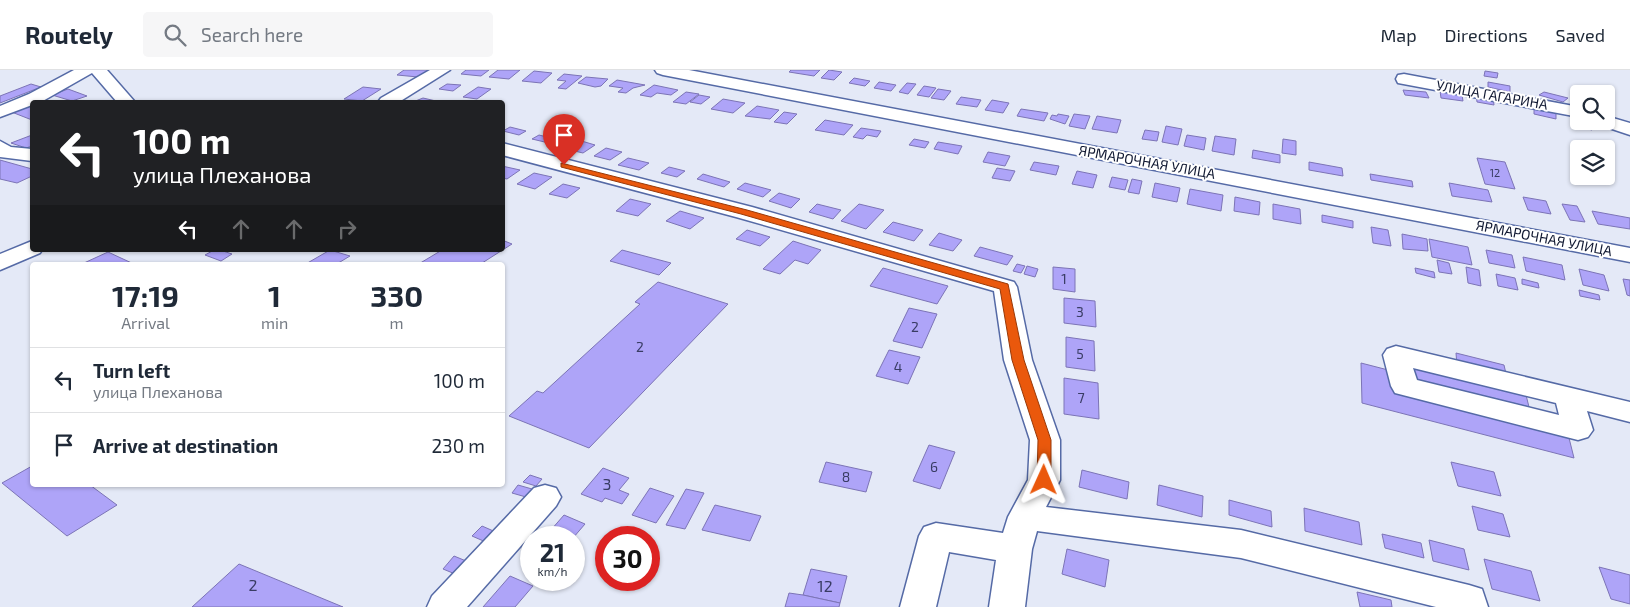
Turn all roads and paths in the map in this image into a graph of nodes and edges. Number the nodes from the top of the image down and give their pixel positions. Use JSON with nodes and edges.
{"nodes":[{"id":1,"x":86,"y":70,"type":"edge"},
{"id":2,"x":98,"y":70,"type":"edge"},
{"id":3,"x":442,"y":70,"type":"edge"},
{"id":4,"x":663,"y":70,"type":"edge"},
{"id":5,"x":1404,"y":79,"type":"dead end"},
{"id":6,"x":124,"y":100,"type":"edge"},
{"id":7,"x":390,"y":100,"type":"edge"},
{"id":8,"x":1570,"y":110,"type":"edge"},
{"id":9,"x":0,"y":112,"type":"edge"},
{"id":10,"x":1615,"y":124,"type":"edge"},
{"id":11,"x":1630,"y":129,"type":"edge"},
{"id":12,"x":0,"y":147,"type":"edge"},
{"id":13,"x":505,"y":150,"type":"edge"},
{"id":14,"x":30,"y":155,"type":"edge"},
{"id":15,"x":30,"y":249,"type":"edge"},
{"id":16,"x":1630,"y":255,"type":"edge"},
{"id":17,"x":0,"y":263,"type":"edge"},
{"id":18,"x":1569,"y":396,"type":"junction"},
{"id":19,"x":1630,"y":412,"type":"edge"},
{"id":20,"x":545,"y":497,"type":"dead end"},
{"id":21,"x":1024,"y":517,"type":"junction"},
{"id":22,"x":1015,"y":549,"type":"junction"},
{"id":23,"x":1470,"y":603,"type":"edge"},
{"id":24,"x":445,"y":607,"type":"edge"},
{"id":25,"x":918,"y":607,"type":"edge"},
{"id":26,"x":1007,"y":607,"type":"edge"}],
"edges":[{"from":1,"to":9,"type":"street"},
{"from":2,"to":6,"type":"street"},
{"from":3,"to":7,"type":"street"},
{"from":4,"to":16,"type":"street","name":"ЯРМАРОЧНАЯ УЛИЦА"},
{"from":5,"to":8,"type":"street","name":"УЛИЦА ГАГАРИНА"},
{"from":10,"to":11,"type":"street"},
{"from":12,"to":14,"type":"street"},
{"from":13,"to":21,"type":"street"},
{"from":15,"to":17,"type":"street"},
{"from":18,"to":18,"type":"street"},
{"from":18,"to":19,"type":"street"},
{"from":20,"to":24,"type":"street"},
{"from":21,"to":22,"type":"street"},
{"from":21,"to":23,"type":"street"},
{"from":22,"to":25,"type":"street"},
{"from":22,"to":26,"type":"street"}]}
